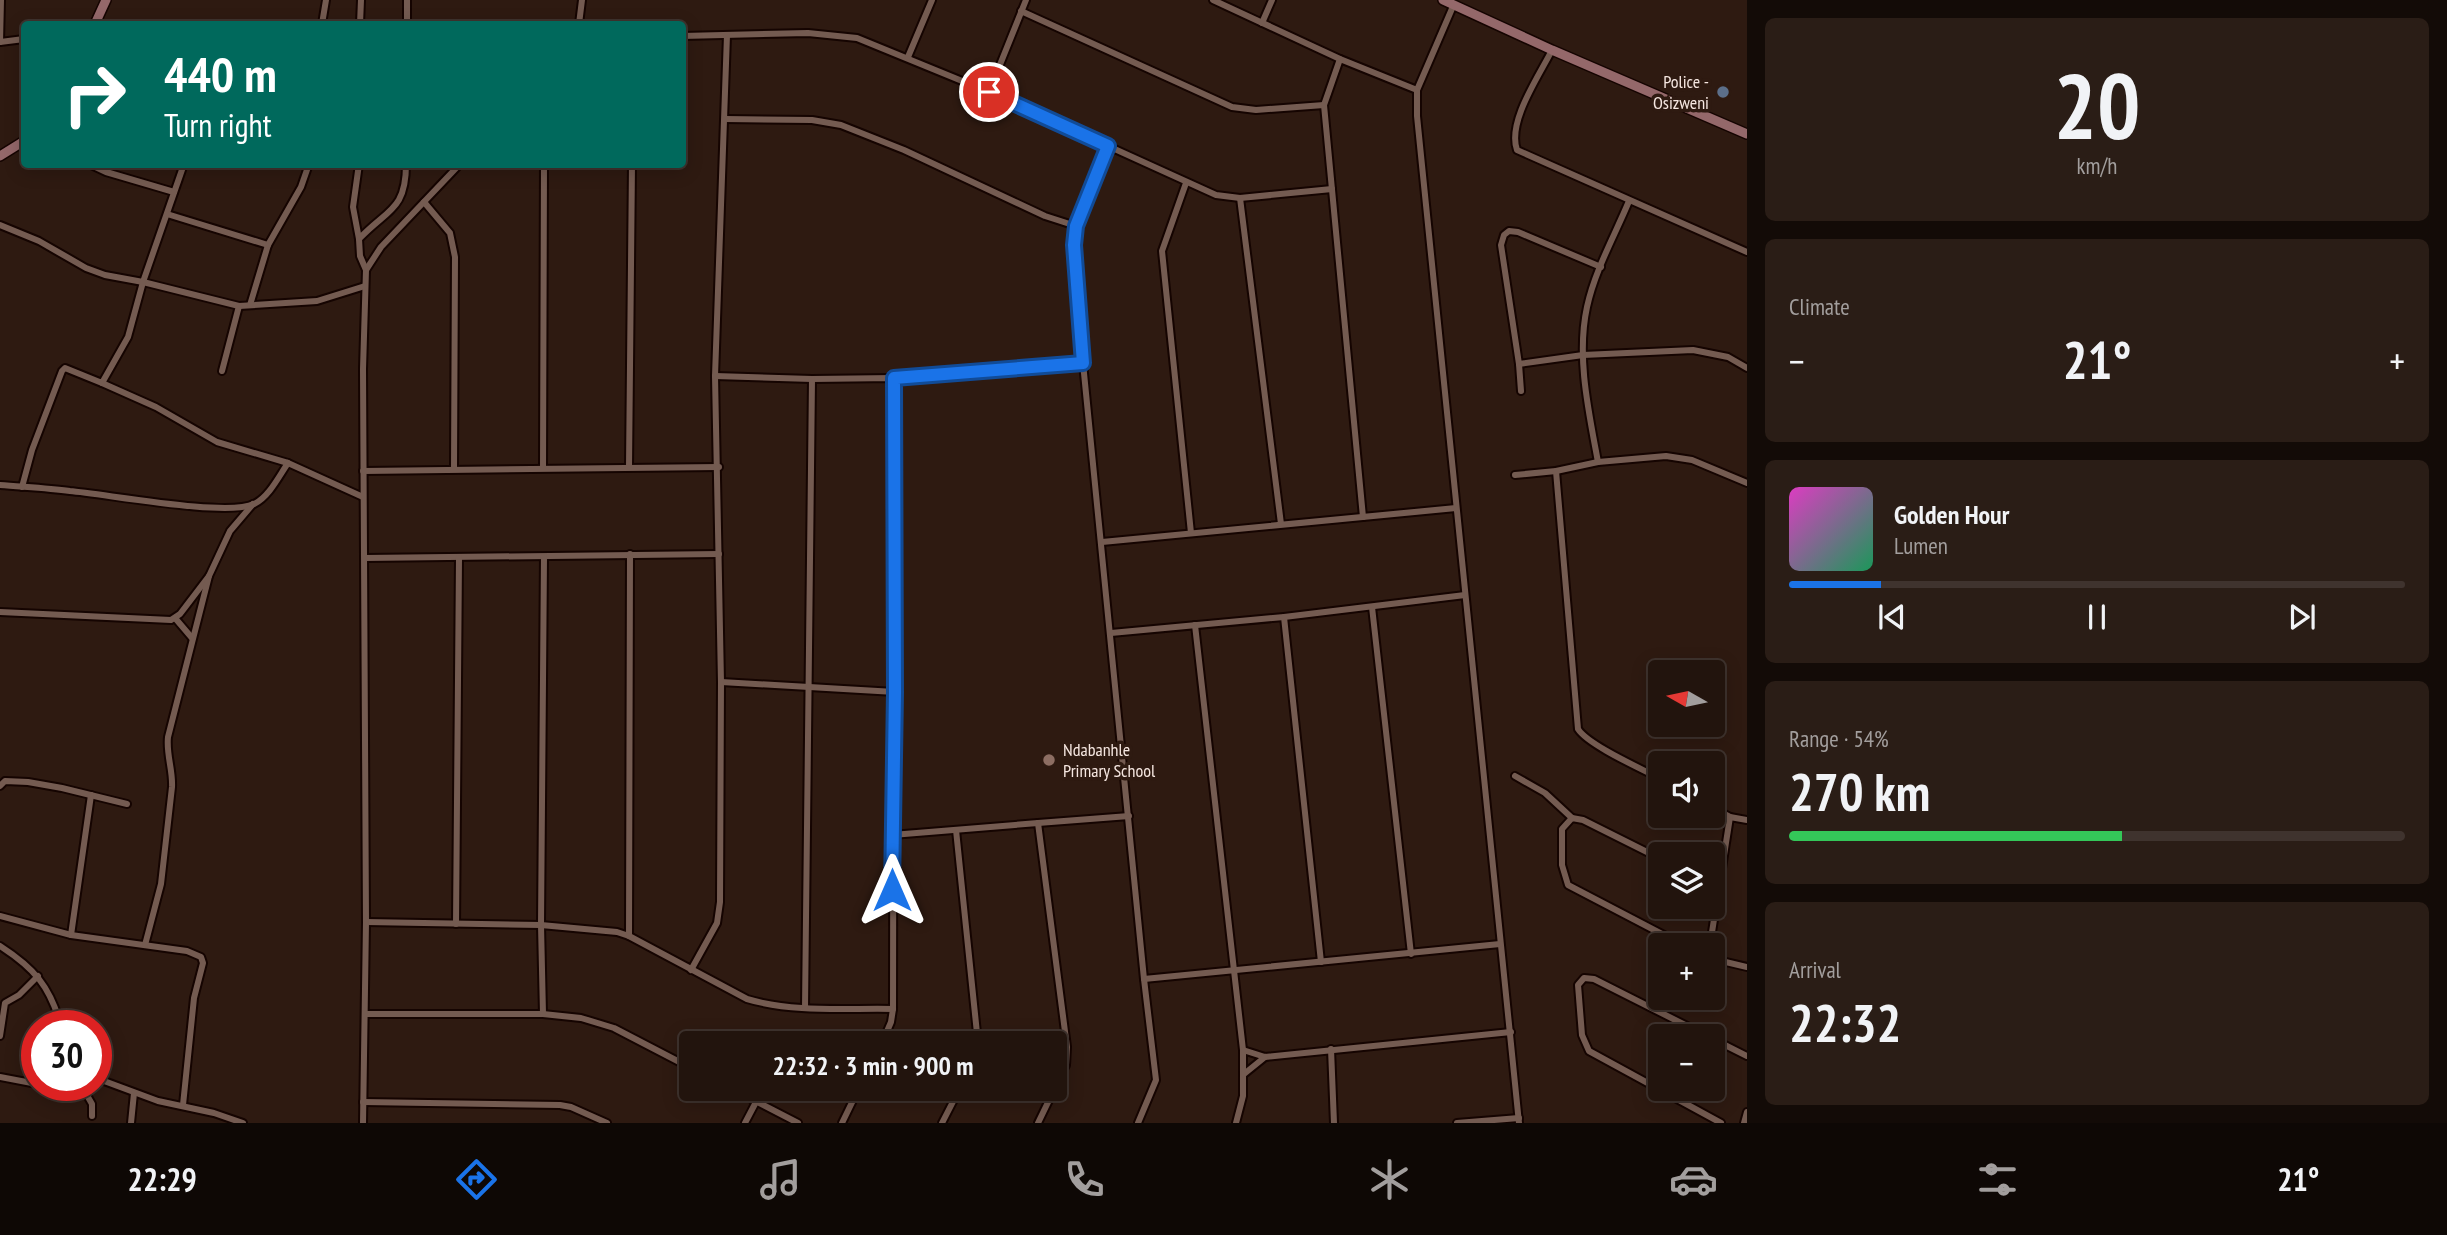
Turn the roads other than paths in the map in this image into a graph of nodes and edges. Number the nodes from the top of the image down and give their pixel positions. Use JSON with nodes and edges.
{"nodes":[{"id":1,"x":1,"y":0,"type":"edge"},
{"id":2,"x":106,"y":0,"type":"edge"},
{"id":3,"x":326,"y":0,"type":"edge"},
{"id":4,"x":361,"y":0,"type":"edge"},
{"id":5,"x":407,"y":0,"type":"edge"},
{"id":6,"x":582,"y":0,"type":"edge"},
{"id":7,"x":932,"y":0,"type":"edge"},
{"id":8,"x":1026,"y":0,"type":"edge"},
{"id":9,"x":1213,"y":0,"type":"edge"},
{"id":10,"x":1272,"y":0,"type":"edge"},
{"id":11,"x":1443,"y":0,"type":"edge"},
{"id":12,"x":1454,"y":4,"type":"junction"},
{"id":13,"x":1021,"y":11,"type":"junction"},
{"id":14,"x":96,"y":21,"type":"edge"},
{"id":15,"x":322,"y":21,"type":"edge"},
{"id":16,"x":360,"y":21,"type":"edge"},
{"id":17,"x":407,"y":21,"type":"edge"},
{"id":18,"x":579,"y":21,"type":"edge"},
{"id":19,"x":1262,"y":23,"type":"junction"},
{"id":20,"x":727,"y":35,"type":"junction"},
{"id":21,"x":686,"y":36,"type":"edge"},
{"id":22,"x":21,"y":39,"type":"edge"},
{"id":23,"x":0,"y":42,"type":"edge"},
{"id":24,"x":1552,"y":50,"type":"junction"},
{"id":25,"x":908,"y":57,"type":"junction"},
{"id":26,"x":1340,"y":59,"type":"junction"},
{"id":27,"x":1417,"y":90,"type":"junction"},
{"id":28,"x":989,"y":92,"type":"junction"},
{"id":29,"x":1324,"y":106,"type":"junction"},
{"id":30,"x":725,"y":120,"type":"junction"},
{"id":31,"x":1747,"y":134,"type":"edge"},
{"id":32,"x":21,"y":143,"type":"edge"},
{"id":33,"x":1108,"y":146,"type":"junction"},
{"id":34,"x":0,"y":156,"type":"edge"},
{"id":35,"x":98,"y":168,"type":"edge"},
{"id":36,"x":183,"y":168,"type":"edge"},
{"id":37,"x":307,"y":168,"type":"edge"},
{"id":38,"x":358,"y":168,"type":"edge"},
{"id":39,"x":406,"y":168,"type":"edge"},
{"id":40,"x":456,"y":168,"type":"edge"},
{"id":41,"x":544,"y":168,"type":"edge"},
{"id":42,"x":632,"y":168,"type":"edge"},
{"id":43,"x":1186,"y":183,"type":"junction"},
{"id":44,"x":1332,"y":189,"type":"junction"},
{"id":45,"x":174,"y":192,"type":"junction"},
{"id":46,"x":1240,"y":198,"type":"junction"},
{"id":47,"x":1629,"y":201,"type":"junction"},
{"id":48,"x":424,"y":202,"type":"junction"},
{"id":49,"x":167,"y":214,"type":"junction"},
{"id":50,"x":0,"y":225,"type":"edge"},
{"id":51,"x":1076,"y":226,"type":"junction"},
{"id":52,"x":359,"y":239,"type":"junction"},
{"id":53,"x":268,"y":245,"type":"junction"},
{"id":54,"x":1747,"y":252,"type":"edge"},
{"id":55,"x":1601,"y":267,"type":"junction"},
{"id":56,"x":366,"y":270,"type":"junction"},
{"id":57,"x":142,"y":282,"type":"junction"},
{"id":58,"x":365,"y":286,"type":"junction"},
{"id":59,"x":250,"y":305,"type":"junction"},
{"id":60,"x":239,"y":306,"type":"junction"},
{"id":61,"x":1584,"y":355,"type":"junction"},
{"id":62,"x":1083,"y":363,"type":"junction"},
{"id":63,"x":1519,"y":364,"type":"junction"},
{"id":64,"x":1747,"y":368,"type":"edge"},
{"id":65,"x":222,"y":371,"type":"dead end"},
{"id":66,"x":715,"y":376,"type":"junction"},
{"id":67,"x":894,"y":378,"type":"junction"},
{"id":68,"x":812,"y":379,"type":"junction"},
{"id":69,"x":102,"y":383,"type":"junction"},
{"id":70,"x":1521,"y":391,"type":"dead end"},
{"id":71,"x":288,"y":463,"type":"junction"},
{"id":72,"x":1598,"y":463,"type":"junction"},
{"id":73,"x":629,"y":467,"type":"junction"},
{"id":74,"x":719,"y":467,"type":"junction"},
{"id":75,"x":543,"y":468,"type":"junction"},
{"id":76,"x":454,"y":469,"type":"junction"},
{"id":77,"x":363,"y":471,"type":"junction"},
{"id":78,"x":1556,"y":471,"type":"junction"},
{"id":79,"x":1515,"y":475,"type":"dead end"},
{"id":80,"x":1747,"y":483,"type":"edge"},
{"id":81,"x":0,"y":485,"type":"edge"},
{"id":82,"x":22,"y":487,"type":"junction"},
{"id":83,"x":363,"y":497,"type":"junction"},
{"id":84,"x":253,"y":504,"type":"junction"},
{"id":85,"x":1456,"y":508,"type":"junction"},
{"id":86,"x":1363,"y":517,"type":"junction"},
{"id":87,"x":1281,"y":524,"type":"junction"},
{"id":88,"x":1191,"y":533,"type":"junction"},
{"id":89,"x":1102,"y":542,"type":"junction"},
{"id":90,"x":629,"y":554,"type":"junction"},
{"id":91,"x":719,"y":554,"type":"junction"},
{"id":92,"x":544,"y":557,"type":"junction"},
{"id":93,"x":365,"y":558,"type":"junction"},
{"id":94,"x":459,"y":558,"type":"junction"},
{"id":95,"x":209,"y":576,"type":"junction"},
{"id":96,"x":1465,"y":595,"type":"junction"},
{"id":97,"x":1372,"y":607,"type":"junction"},
{"id":98,"x":0,"y":612,"type":"edge"},
{"id":99,"x":1284,"y":617,"type":"junction"},
{"id":100,"x":175,"y":618,"type":"junction"},
{"id":101,"x":1195,"y":625,"type":"junction"},
{"id":102,"x":1111,"y":633,"type":"junction"},
{"id":103,"x":192,"y":638,"type":"junction"},
{"id":104,"x":721,"y":682,"type":"junction"},
{"id":105,"x":809,"y":689,"type":"junction"},
{"id":106,"x":895,"y":692,"type":"junction"},
{"id":107,"x":1648,"y":772,"type":"edge"},
{"id":108,"x":1515,"y":776,"type":"dead end"},
{"id":109,"x":0,"y":786,"type":"edge"},
{"id":110,"x":91,"y":795,"type":"junction"},
{"id":111,"x":127,"y":804,"type":"dead end"},
{"id":112,"x":1725,"y":814,"type":"edge"},
{"id":113,"x":1129,"y":816,"type":"junction"},
{"id":114,"x":1730,"y":817,"type":"junction"},
{"id":115,"x":1572,"y":818,"type":"junction"},
{"id":116,"x":1747,"y":820,"type":"edge"},
{"id":117,"x":1038,"y":823,"type":"junction"},
{"id":118,"x":956,"y":830,"type":"junction"},
{"id":119,"x":892,"y":835,"type":"junction"},
{"id":120,"x":1725,"y":842,"type":"edge"},
{"id":121,"x":1648,"y":852,"type":"edge"},
{"id":122,"x":0,"y":916,"type":"edge"},
{"id":123,"x":366,"y":922,"type":"junction"},
{"id":124,"x":456,"y":924,"type":"junction"},
{"id":125,"x":541,"y":925,"type":"junction"},
{"id":126,"x":1660,"y":933,"type":"edge"},
{"id":127,"x":71,"y":935,"type":"junction"},
{"id":128,"x":629,"y":936,"type":"junction"},
{"id":129,"x":1500,"y":944,"type":"junction"},
{"id":130,"x":145,"y":945,"type":"junction"},
{"id":131,"x":0,"y":946,"type":"edge"},
{"id":132,"x":1411,"y":954,"type":"junction"},
{"id":133,"x":1321,"y":962,"type":"junction"},
{"id":134,"x":1725,"y":962,"type":"edge"},
{"id":135,"x":1747,"y":967,"type":"edge"},
{"id":136,"x":691,"y":970,"type":"junction"},
{"id":137,"x":1233,"y":971,"type":"junction"},
{"id":138,"x":38,"y":976,"type":"junction"},
{"id":139,"x":1144,"y":979,"type":"junction"},
{"id":140,"x":805,"y":1008,"type":"junction"},
{"id":141,"x":893,"y":1009,"type":"junction"},
{"id":142,"x":55,"y":1010,"type":"edge"},
{"id":143,"x":366,"y":1014,"type":"junction"},
{"id":144,"x":543,"y":1014,"type":"junction"},
{"id":145,"x":1682,"y":1024,"type":"edge"},
{"id":146,"x":887,"y":1031,"type":"edge"},
{"id":147,"x":977,"y":1031,"type":"edge"},
{"id":148,"x":1511,"y":1032,"type":"junction"},
{"id":149,"x":0,"y":1035,"type":"edge"},
{"id":150,"x":1725,"y":1045,"type":"edge"},
{"id":151,"x":1242,"y":1049,"type":"junction"},
{"id":152,"x":1332,"y":1049,"type":"junction"},
{"id":153,"x":1747,"y":1056,"type":"edge"},
{"id":154,"x":1265,"y":1057,"type":"junction"},
{"id":155,"x":679,"y":1062,"type":"edge"},
{"id":156,"x":1244,"y":1074,"type":"junction"},
{"id":157,"x":0,"y":1077,"type":"edge"},
{"id":158,"x":21,"y":1081,"type":"edge"},
{"id":159,"x":1648,"y":1083,"type":"edge"},
{"id":160,"x":112,"y":1084,"type":"edge"},
{"id":161,"x":134,"y":1093,"type":"junction"},
{"id":162,"x":90,"y":1101,"type":"edge"},
{"id":163,"x":853,"y":1101,"type":"edge"},
{"id":164,"x":953,"y":1101,"type":"edge"},
{"id":165,"x":1681,"y":1101,"type":"edge"},
{"id":166,"x":363,"y":1102,"type":"junction"},
{"id":167,"x":756,"y":1102,"type":"joint"},
{"id":168,"x":183,"y":1105,"type":"junction"},
{"id":169,"x":1747,"y":1112,"type":"edge"},
{"id":170,"x":92,"y":1116,"type":"dead end"},
{"id":171,"x":1519,"y":1120,"type":"edge"},
{"id":172,"x":131,"y":1123,"type":"edge"},
{"id":173,"x":243,"y":1123,"type":"edge"},
{"id":174,"x":363,"y":1123,"type":"edge"},
{"id":175,"x":607,"y":1123,"type":"edge"},
{"id":176,"x":745,"y":1123,"type":"edge"},
{"id":177,"x":798,"y":1123,"type":"edge"},
{"id":178,"x":842,"y":1123,"type":"edge"},
{"id":179,"x":942,"y":1123,"type":"edge"},
{"id":180,"x":1038,"y":1123,"type":"edge"},
{"id":181,"x":1138,"y":1123,"type":"edge"},
{"id":182,"x":1236,"y":1123,"type":"edge"},
{"id":183,"x":1334,"y":1123,"type":"edge"},
{"id":184,"x":1457,"y":1123,"type":"edge"},
{"id":185,"x":1721,"y":1123,"type":"edge"},
{"id":186,"x":1744,"y":1123,"type":"edge"}],
"edges":[{"from":1,"to":23,"type":"street"},
{"from":2,"to":14,"type":"street"},
{"from":3,"to":15,"type":"street"},
{"from":4,"to":16,"type":"street"},
{"from":5,"to":17,"type":"street"},
{"from":6,"to":18,"type":"street"},
{"from":7,"to":25,"type":"street"},
{"from":8,"to":13,"type":"street"},
{"from":9,"to":19,"type":"street"},
{"from":10,"to":19,"type":"street"},
{"from":11,"to":12,"type":"street"},
{"from":12,"to":24,"type":"street"},
{"from":12,"to":27,"type":"street"},
{"from":13,"to":28,"type":"street"},
{"from":13,"to":29,"type":"street"},
{"from":19,"to":26,"type":"street"},
{"from":20,"to":21,"type":"street"},
{"from":20,"to":25,"type":"street"},
{"from":20,"to":30,"type":"street"},
{"from":22,"to":23,"type":"street"},
{"from":24,"to":31,"type":"street"},
{"from":24,"to":47,"type":"street"},
{"from":25,"to":28,"type":"street"},
{"from":26,"to":27,"type":"street"},
{"from":26,"to":29,"type":"street"},
{"from":27,"to":85,"type":"street"},
{"from":28,"to":33,"type":"street"},
{"from":29,"to":44,"type":"street"},
{"from":30,"to":51,"type":"street"},
{"from":30,"to":66,"type":"street"},
{"from":32,"to":34,"type":"street"},
{"from":33,"to":43,"type":"street"},
{"from":33,"to":51,"type":"street"},
{"from":35,"to":45,"type":"street"},
{"from":36,"to":45,"type":"street"},
{"from":37,"to":53,"type":"street"},
{"from":38,"to":52,"type":"street"},
{"from":39,"to":52,"type":"street"},
{"from":40,"to":48,"type":"street"},
{"from":41,"to":75,"type":"street"},
{"from":42,"to":73,"type":"street"},
{"from":43,"to":46,"type":"street"},
{"from":43,"to":88,"type":"street"},
{"from":44,"to":46,"type":"street"},
{"from":44,"to":86,"type":"street"},
{"from":45,"to":49,"type":"street"},
{"from":46,"to":87,"type":"street"},
{"from":47,"to":54,"type":"street"},
{"from":47,"to":55,"type":"street"},
{"from":48,"to":56,"type":"street"},
{"from":48,"to":76,"type":"street"},
{"from":49,"to":53,"type":"street"},
{"from":49,"to":57,"type":"street"},
{"from":50,"to":57,"type":"street"},
{"from":51,"to":62,"type":"street"},
{"from":52,"to":56,"type":"street"},
{"from":53,"to":59,"type":"street"},
{"from":55,"to":61,"type":"street"},
{"from":55,"to":63,"type":"street"},
{"from":56,"to":58,"type":"street"},
{"from":57,"to":60,"type":"street"},
{"from":57,"to":69,"type":"street"},
{"from":58,"to":59,"type":"street"},
{"from":58,"to":77,"type":"street"},
{"from":59,"to":60,"type":"street"},
{"from":60,"to":65,"type":"street"},
{"from":61,"to":63,"type":"street"},
{"from":61,"to":64,"type":"street"},
{"from":61,"to":72,"type":"street"},
{"from":62,"to":67,"type":"street"},
{"from":62,"to":89,"type":"street"},
{"from":63,"to":70,"type":"street"},
{"from":66,"to":68,"type":"street"},
{"from":66,"to":74,"type":"street"},
{"from":67,"to":68,"type":"street"},
{"from":67,"to":106,"type":"street"},
{"from":68,"to":105,"type":"street"},
{"from":69,"to":71,"type":"street"},
{"from":69,"to":82,"type":"street"},
{"from":71,"to":83,"type":"street"},
{"from":71,"to":84,"type":"street"},
{"from":72,"to":78,"type":"street"},
{"from":72,"to":80,"type":"street"},
{"from":73,"to":74,"type":"street"},
{"from":73,"to":75,"type":"street"},
{"from":74,"to":91,"type":"street"},
{"from":75,"to":76,"type":"street"},
{"from":76,"to":77,"type":"street"},
{"from":77,"to":83,"type":"street"},
{"from":78,"to":79,"type":"street"},
{"from":78,"to":107,"type":"street"},
{"from":81,"to":82,"type":"street"},
{"from":82,"to":84,"type":"street"},
{"from":83,"to":93,"type":"street"},
{"from":84,"to":95,"type":"street"},
{"from":85,"to":86,"type":"street"},
{"from":85,"to":96,"type":"street"},
{"from":86,"to":87,"type":"street"},
{"from":87,"to":88,"type":"street"},
{"from":88,"to":89,"type":"street"},
{"from":89,"to":102,"type":"street"},
{"from":90,"to":91,"type":"street"},
{"from":90,"to":92,"type":"street"},
{"from":90,"to":128,"type":"street"},
{"from":91,"to":104,"type":"street"},
{"from":92,"to":94,"type":"street"},
{"from":92,"to":125,"type":"street"},
{"from":93,"to":94,"type":"street"},
{"from":93,"to":123,"type":"street"},
{"from":94,"to":124,"type":"street"},
{"from":95,"to":100,"type":"street"},
{"from":95,"to":103,"type":"street"},
{"from":96,"to":97,"type":"street"},
{"from":96,"to":129,"type":"street"},
{"from":97,"to":99,"type":"street"},
{"from":97,"to":132,"type":"street"},
{"from":98,"to":100,"type":"street"},
{"from":99,"to":101,"type":"street"},
{"from":99,"to":133,"type":"street"},
{"from":100,"to":103,"type":"street"},
{"from":101,"to":102,"type":"street"},
{"from":101,"to":137,"type":"street"},
{"from":102,"to":113,"type":"street"},
{"from":103,"to":130,"type":"street"},
{"from":104,"to":105,"type":"street"},
{"from":104,"to":136,"type":"street"},
{"from":105,"to":106,"type":"street"},
{"from":105,"to":140,"type":"street"},
{"from":106,"to":119,"type":"street"},
{"from":108,"to":115,"type":"street"},
{"from":109,"to":110,"type":"street"},
{"from":110,"to":111,"type":"street"},
{"from":110,"to":127,"type":"street"},
{"from":112,"to":114,"type":"street"},
{"from":113,"to":117,"type":"street"},
{"from":113,"to":139,"type":"street"},
{"from":114,"to":116,"type":"street"},
{"from":114,"to":120,"type":"street"},
{"from":115,"to":121,"type":"street"},
{"from":115,"to":126,"type":"street"},
{"from":117,"to":118,"type":"street"},
{"from":117,"to":180,"type":"street"},
{"from":118,"to":119,"type":"street"},
{"from":118,"to":147,"type":"street"},
{"from":119,"to":141,"type":"street"},
{"from":122,"to":127,"type":"street"},
{"from":123,"to":124,"type":"street"},
{"from":123,"to":143,"type":"street"},
{"from":124,"to":125,"type":"street"},
{"from":125,"to":128,"type":"street"},
{"from":125,"to":144,"type":"street"},
{"from":127,"to":130,"type":"street"},
{"from":128,"to":136,"type":"street"},
{"from":129,"to":132,"type":"street"},
{"from":129,"to":148,"type":"street"},
{"from":130,"to":168,"type":"street"},
{"from":131,"to":138,"type":"street"},
{"from":132,"to":133,"type":"street"},
{"from":133,"to":137,"type":"street"},
{"from":134,"to":135,"type":"street"},
{"from":136,"to":140,"type":"street"},
{"from":137,"to":139,"type":"street"},
{"from":137,"to":151,"type":"street"},
{"from":138,"to":142,"type":"street"},
{"from":138,"to":149,"type":"street"},
{"from":139,"to":181,"type":"street"},
{"from":140,"to":141,"type":"street"},
{"from":141,"to":146,"type":"street"},
{"from":143,"to":144,"type":"street"},
{"from":143,"to":166,"type":"street"},
{"from":144,"to":155,"type":"street"},
{"from":145,"to":159,"type":"street"},
{"from":148,"to":152,"type":"street"},
{"from":148,"to":171,"type":"street"},
{"from":150,"to":153,"type":"street"},
{"from":151,"to":154,"type":"street"},
{"from":151,"to":156,"type":"street"},
{"from":152,"to":154,"type":"street"},
{"from":152,"to":183,"type":"street"},
{"from":154,"to":156,"type":"street"},
{"from":156,"to":182,"type":"street"},
{"from":157,"to":158,"type":"street"},
{"from":160,"to":161,"type":"street"},
{"from":161,"to":168,"type":"street"},
{"from":161,"to":172,"type":"street"},
{"from":162,"to":170,"type":"street"},
{"from":163,"to":178,"type":"street"},
{"from":164,"to":179,"type":"street"},
{"from":165,"to":185,"type":"street"},
{"from":166,"to":174,"type":"street"},
{"from":166,"to":175,"type":"street"},
{"from":167,"to":176,"type":"street"},
{"from":167,"to":177,"type":"street"},
{"from":168,"to":173,"type":"street"},
{"from":169,"to":186,"type":"street"},
{"from":171,"to":184,"type":"street"}]}
